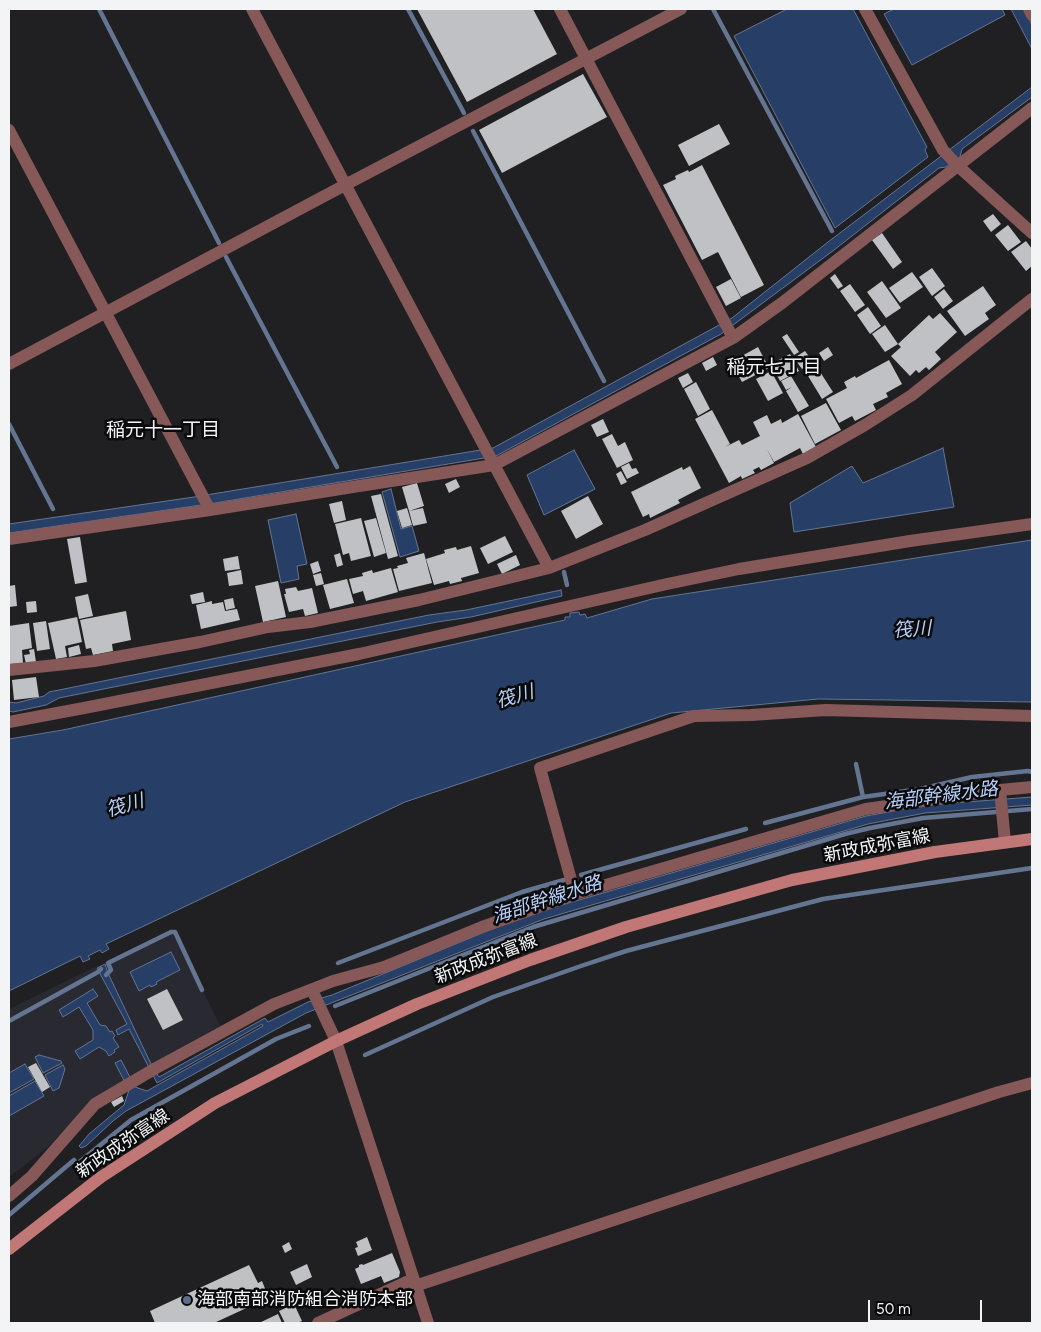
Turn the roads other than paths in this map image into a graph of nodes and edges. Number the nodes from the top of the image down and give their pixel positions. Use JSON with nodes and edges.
{"nodes":[{"id":1,"x":252,"y":9,"type":"edge"},
{"id":2,"x":560,"y":9,"type":"edge"},
{"id":3,"x":681,"y":9,"type":"edge"},
{"id":4,"x":865,"y":9,"type":"edge"},
{"id":5,"x":1029,"y":9,"type":"edge"},
{"id":6,"x":1032,"y":15,"type":"edge"},
{"id":7,"x":587,"y":59,"type":"junction"},
{"id":8,"x":1032,"y":108,"type":"edge"},
{"id":9,"x":9,"y":130,"type":"edge"},
{"id":10,"x":956,"y":165,"type":"junction"},
{"id":11,"x":345,"y":185,"type":"junction"},
{"id":12,"x":1032,"y":233,"type":"edge"},
{"id":13,"x":1032,"y":299,"type":"edge"},
{"id":14,"x":106,"y":313,"type":"junction"},
{"id":15,"x":732,"y":335,"type":"junction"},
{"id":16,"x":9,"y":364,"type":"edge"},
{"id":17,"x":490,"y":457,"type":"junction"},
{"id":18,"x":209,"y":509,"type":"junction"},
{"id":19,"x":1032,"y":524,"type":"edge"},
{"id":20,"x":9,"y":539,"type":"edge"},
{"id":21,"x":549,"y":568,"type":"junction"},
{"id":22,"x":9,"y":670,"type":"edge"},
{"id":23,"x":1032,"y":716,"type":"edge"},
{"id":24,"x":9,"y":722,"type":"edge"},
{"id":25,"x":1032,"y":787,"type":"edge"},
{"id":26,"x":1000,"y":793,"type":"junction"},
{"id":27,"x":1032,"y":839,"type":"edge"},
{"id":28,"x":1005,"y":842,"type":"junction"},
{"id":29,"x":575,"y":894,"type":"junction"},
{"id":30,"x":314,"y":993,"type":"junction"},
{"id":31,"x":336,"y":1041,"type":"junction"},
{"id":32,"x":1032,"y":1083,"type":"edge"},
{"id":33,"x":9,"y":1196,"type":"edge"},
{"id":34,"x":9,"y":1249,"type":"edge"},
{"id":35,"x":414,"y":1282,"type":"junction"},
{"id":36,"x":318,"y":1323,"type":"edge"},
{"id":37,"x":428,"y":1323,"type":"edge"}],
"edges":[{"from":1,"to":11,"type":"street"},
{"from":2,"to":7,"type":"street"},
{"from":3,"to":7,"type":"street"},
{"from":4,"to":10,"type":"street"},
{"from":5,"to":6,"type":"street"},
{"from":7,"to":11,"type":"street"},
{"from":7,"to":15,"type":"street"},
{"from":8,"to":10,"type":"street"},
{"from":9,"to":14,"type":"street"},
{"from":10,"to":12,"type":"street"},
{"from":10,"to":15,"type":"street"},
{"from":11,"to":14,"type":"street"},
{"from":11,"to":17,"type":"street"},
{"from":13,"to":21,"type":"street"},
{"from":14,"to":16,"type":"street"},
{"from":14,"to":18,"type":"street"},
{"from":15,"to":17,"type":"street"},
{"from":17,"to":18,"type":"street"},
{"from":17,"to":21,"type":"street"},
{"from":18,"to":20,"type":"street"},
{"from":19,"to":24,"type":"street"},
{"from":21,"to":22,"type":"street"},
{"from":23,"to":29,"type":"street"},
{"from":25,"to":26,"type":"street"},
{"from":26,"to":28,"type":"street"},
{"from":26,"to":29,"type":"street"},
{"from":27,"to":28,"type":"main road","name":"新政成弥富線"},
{"from":28,"to":31,"type":"main road","name":"新政成弥富線"},
{"from":29,"to":30,"type":"street"},
{"from":30,"to":31,"type":"street"},
{"from":30,"to":33,"type":"street"},
{"from":31,"to":34,"type":"main road","name":"新政成弥富線"},
{"from":31,"to":35,"type":"street"},
{"from":32,"to":35,"type":"street"},
{"from":35,"to":36,"type":"street"},
{"from":35,"to":37,"type":"street"}]}
